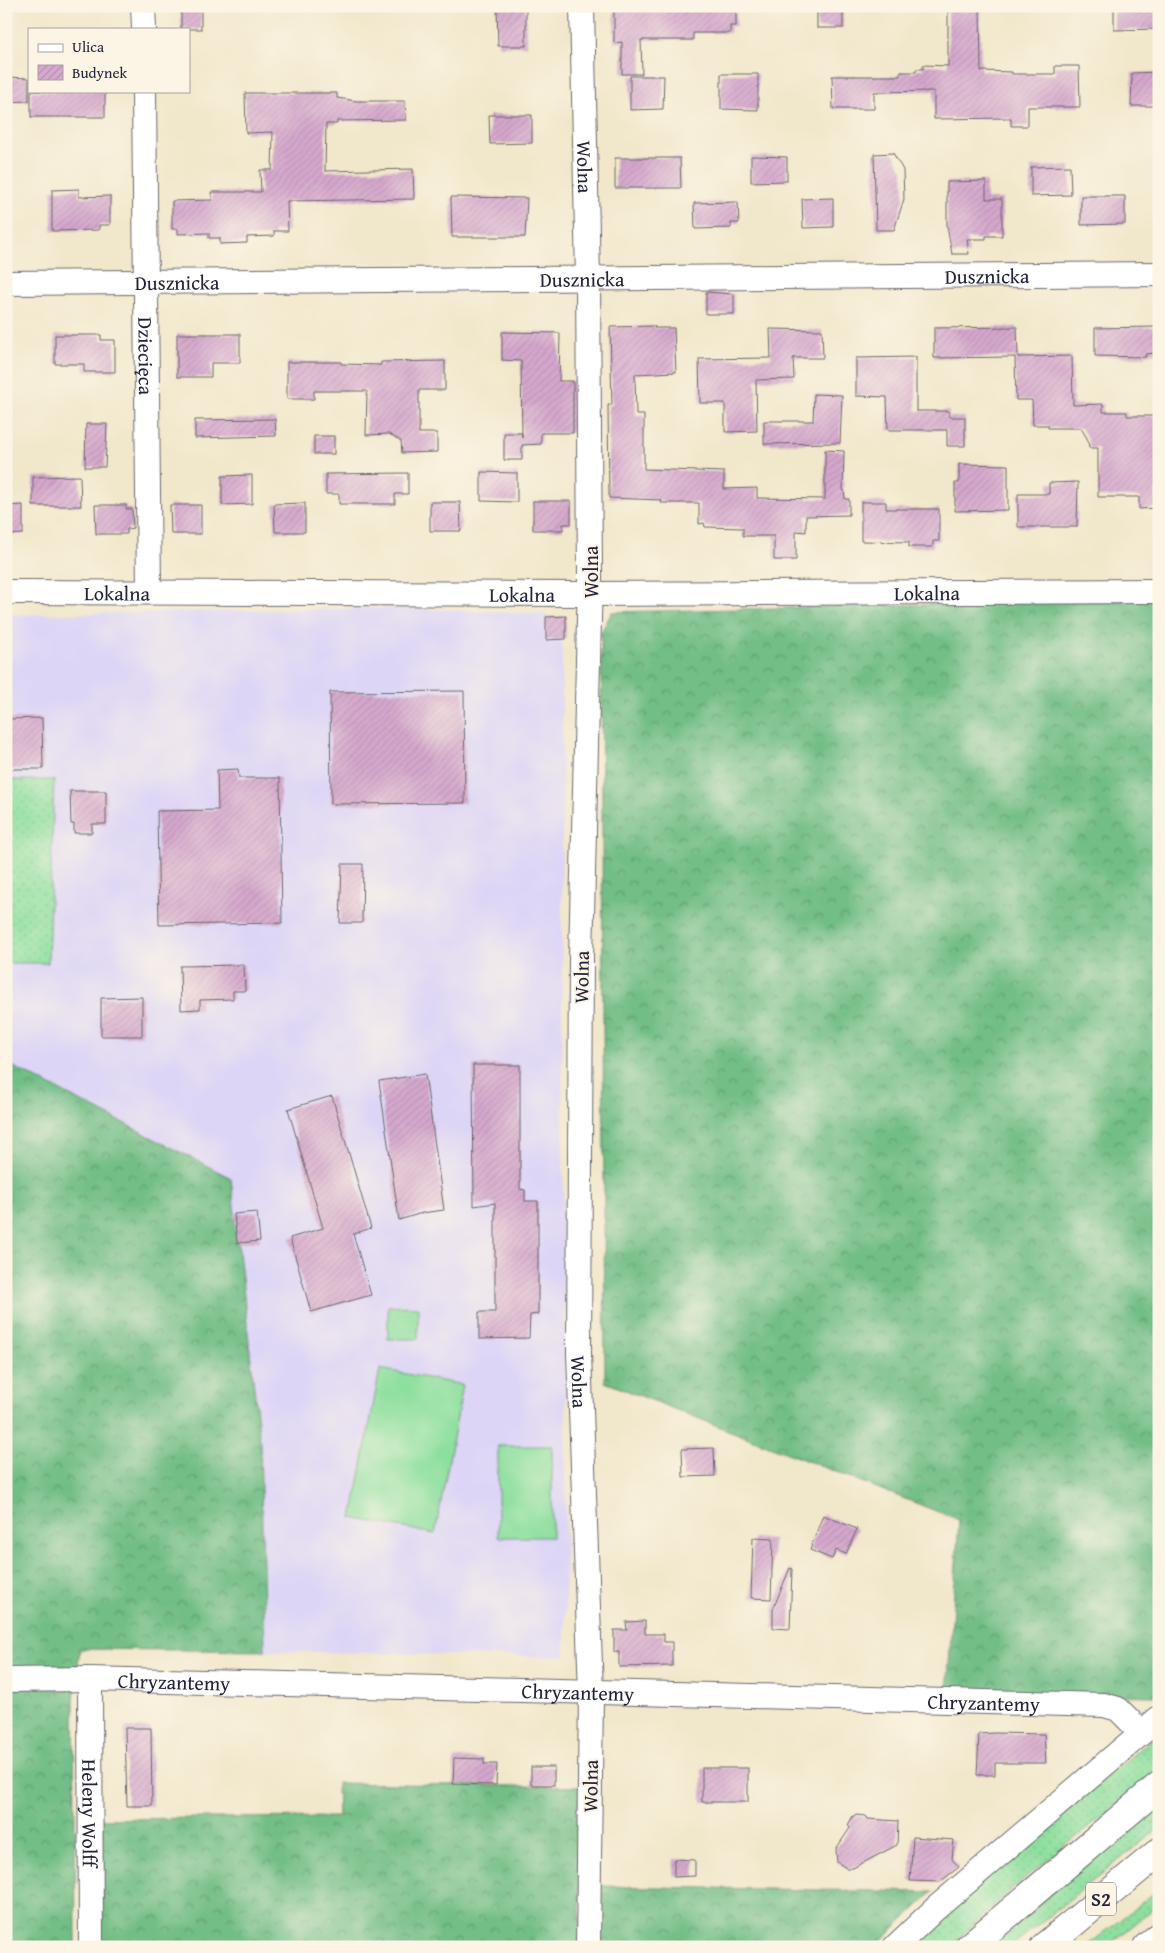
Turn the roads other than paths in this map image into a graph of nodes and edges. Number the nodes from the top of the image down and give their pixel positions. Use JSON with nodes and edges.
{"nodes":[{"id":1,"x":143,"y":6,"type":"edge"},
{"id":2,"x":582,"y":6,"type":"edge"},
{"id":3,"x":144,"y":28,"type":"edge"},
{"id":4,"x":144,"y":92,"type":"edge"},
{"id":5,"x":1159,"y":274,"type":"edge"},
{"id":6,"x":588,"y":278,"type":"junction"},
{"id":7,"x":147,"y":282,"type":"junction"},
{"id":8,"x":6,"y":283,"type":"edge"},
{"id":9,"x":1159,"y":590,"type":"edge"},
{"id":10,"x":6,"y":592,"type":"edge"},
{"id":11,"x":149,"y":592,"type":"junction"},
{"id":12,"x":590,"y":594,"type":"junction"},
{"id":13,"x":6,"y":1680,"type":"edge"},
{"id":14,"x":90,"y":1680,"type":"junction"},
{"id":15,"x":591,"y":1693,"type":"junction"},
{"id":16,"x":1150,"y":1725,"type":"edge"},
{"id":17,"x":1159,"y":1786,"type":"edge"},
{"id":18,"x":1159,"y":1852,"type":"edge"},
{"id":19,"x":1159,"y":1937,"type":"edge"},
{"id":20,"x":91,"y":1947,"type":"edge"},
{"id":21,"x":588,"y":1947,"type":"edge"},
{"id":22,"x":895,"y":1947,"type":"edge"},
{"id":23,"x":969,"y":1947,"type":"edge"},
{"id":24,"x":1044,"y":1947,"type":"edge"},
{"id":25,"x":1147,"y":1947,"type":"edge"}],
"edges":[{"from":1,"to":3,"type":"street"},
{"from":2,"to":6,"type":"street","name":"Wolna"},
{"from":4,"to":7,"type":"street","name":"Dziecięca"},
{"from":5,"to":6,"type":"street","name":"Dusznicka"},
{"from":6,"to":7,"type":"street","name":"Dusznicka"},
{"from":6,"to":12,"type":"street","name":"Wolna"},
{"from":7,"to":8,"type":"street","name":"Dusznicka"},
{"from":7,"to":11,"type":"street","name":"Dziecięca"},
{"from":9,"to":12,"type":"street","name":"Lokalna"},
{"from":10,"to":11,"type":"street","name":"Lokalna"},
{"from":11,"to":12,"type":"street","name":"Lokalna"},
{"from":12,"to":15,"type":"street","name":"Wolna"},
{"from":13,"to":14,"type":"street","name":"Chryzantemy"},
{"from":14,"to":15,"type":"street","name":"Chryzantemy"},
{"from":14,"to":20,"type":"street","name":"Heleny Wolff"},
{"from":15,"to":16,"type":"street","name":"Chryzantemy"},
{"from":15,"to":21,"type":"street","name":"Wolna"},
{"from":16,"to":22,"type":"street"},
{"from":17,"to":23,"type":"highway"},
{"from":18,"to":24,"type":"highway","number":"S2"},
{"from":19,"to":25,"type":"highway"}]}
